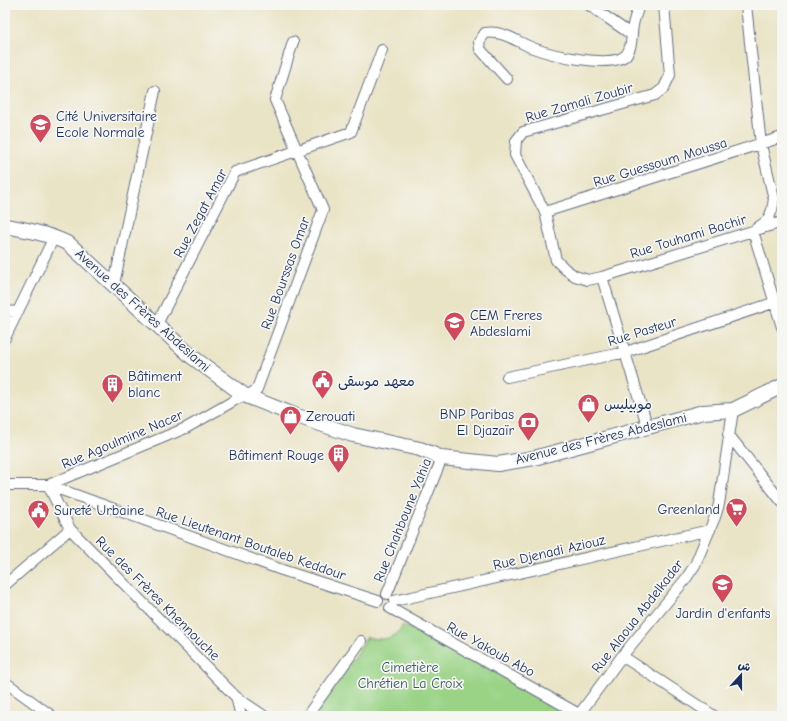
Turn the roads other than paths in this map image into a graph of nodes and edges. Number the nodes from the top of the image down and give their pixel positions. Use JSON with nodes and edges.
{"nodes":[{"id":1,"x":589,"y":5,"type":"edge"},
{"id":2,"x":639,"y":5,"type":"edge"},
{"id":3,"x":664,"y":5,"type":"edge"},
{"id":4,"x":746,"y":5,"type":"edge"},
{"id":5,"x":632,"y":35,"type":"junction"},
{"id":6,"x":293,"y":42,"type":"dead end"},
{"id":7,"x":382,"y":50,"type":"dead end"},
{"id":8,"x":507,"y":79,"type":"dead end"},
{"id":9,"x":155,"y":91,"type":"dead end"},
{"id":10,"x":782,"y":137,"type":"edge"},
{"id":11,"x":761,"y":145,"type":"junction"},
{"id":12,"x":297,"y":151,"type":"junction"},
{"id":13,"x":545,"y":212,"type":"junction"},
{"id":14,"x":782,"y":222,"type":"edge"},
{"id":15,"x":5,"y":226,"type":"edge"},
{"id":16,"x":753,"y":231,"type":"junction"},
{"id":17,"x":54,"y":237,"type":"junction"},
{"id":18,"x":602,"y":277,"type":"junction"},
{"id":19,"x":114,"y":284,"type":"junction"},
{"id":20,"x":778,"y":302,"type":"edge"},
{"id":21,"x":5,"y":311,"type":"edge"},
{"id":22,"x":18,"y":312,"type":"junction"},
{"id":23,"x":157,"y":324,"type":"junction"},
{"id":24,"x":782,"y":327,"type":"edge"},
{"id":25,"x":5,"y":338,"type":"edge"},
{"id":26,"x":626,"y":352,"type":"junction"},
{"id":27,"x":508,"y":377,"type":"dead end"},
{"id":28,"x":782,"y":386,"type":"edge"},
{"id":29,"x":244,"y":395,"type":"junction"},
{"id":30,"x":733,"y":410,"type":"junction"},
{"id":31,"x":648,"y":428,"type":"junction"},
{"id":32,"x":728,"y":434,"type":"junction"},
{"id":33,"x":442,"y":458,"type":"junction"},
{"id":34,"x":5,"y":485,"type":"edge"},
{"id":35,"x":48,"y":485,"type":"junction"},
{"id":36,"x":782,"y":502,"type":"edge"},
{"id":37,"x":70,"y":529,"type":"junction"},
{"id":38,"x":710,"y":530,"type":"junction"},
{"id":39,"x":5,"y":585,"type":"edge"},
{"id":40,"x":378,"y":601,"type":"junction"},
{"id":41,"x":390,"y":601,"type":"junction"},
{"id":42,"x":361,"y":641,"type":"dead end"},
{"id":43,"x":622,"y":656,"type":"junction"},
{"id":44,"x":5,"y":682,"type":"edge"},
{"id":45,"x":236,"y":696,"type":"junction"},
{"id":46,"x":578,"y":715,"type":"edge"},
{"id":47,"x":52,"y":716,"type":"edge"},
{"id":48,"x":241,"y":716,"type":"edge"},
{"id":49,"x":264,"y":716,"type":"edge"},
{"id":50,"x":307,"y":716,"type":"edge"},
{"id":51,"x":714,"y":716,"type":"edge"}],
"edges":[{"from":1,"to":5,"type":"street"},
{"from":2,"to":5,"type":"street"},
{"from":3,"to":13,"type":"street","name":"Rue Zamali Zoubir"},
{"from":4,"to":11,"type":"street"},
{"from":5,"to":8,"type":"street"},
{"from":6,"to":12,"type":"street","name":"Rue Bourssas Omar"},
{"from":7,"to":12,"type":"street","name":"Rue Zegat Amar"},
{"from":9,"to":19,"type":"street"},
{"from":10,"to":11,"type":"street","name":"Rue Guessoum Moussa"},
{"from":11,"to":13,"type":"street","name":"Rue Guessoum Moussa"},
{"from":11,"to":16,"type":"street"},
{"from":12,"to":23,"type":"street","name":"Rue Zegat Amar"},
{"from":12,"to":29,"type":"street","name":"Rue Bourssas Omar"},
{"from":13,"to":18,"type":"street","name":"Rue Zamali Zoubir"},
{"from":14,"to":16,"type":"street","name":"Rue Touhami Bachir"},
{"from":15,"to":17,"type":"main road","name":"Avenue des Frères Abdeslami"},
{"from":16,"to":18,"type":"street","name":"Rue Touhami Bachir"},
{"from":16,"to":20,"type":"street"},
{"from":17,"to":19,"type":"main road","name":"Avenue des Frères Abdeslami"},
{"from":17,"to":22,"type":"street"},
{"from":18,"to":26,"type":"street"},
{"from":19,"to":23,"type":"main road","name":"Avenue des Frères Abdeslami"},
{"from":20,"to":24,"type":"street"},
{"from":20,"to":26,"type":"street","name":"Rue Pasteur"},
{"from":21,"to":22,"type":"street"},
{"from":22,"to":25,"type":"street"},
{"from":23,"to":29,"type":"main road","name":"Avenue des Frères Abdeslami"},
{"from":26,"to":27,"type":"street","name":"Rue Pasteur"},
{"from":26,"to":31,"type":"street"},
{"from":28,"to":30,"type":"main road","name":"Avenue des Frères Abdeslami"},
{"from":29,"to":33,"type":"main road","name":"Avenue des Frères Abdeslami"},
{"from":29,"to":35,"type":"street","name":"Rue Agoulmine Nacer"},
{"from":30,"to":31,"type":"main road","name":"Avenue des Frères Abdeslami"},
{"from":30,"to":32,"type":"street","name":"Rue Alaoua Abdelkader"},
{"from":31,"to":33,"type":"main road","name":"Avenue des Frères Abdeslami"},
{"from":32,"to":36,"type":"street"},
{"from":32,"to":38,"type":"street","name":"Rue Alaoua Abdelkader"},
{"from":33,"to":41,"type":"street","name":"Rue Chahboune Yahia"},
{"from":34,"to":35,"type":"street","name":"Rue Agoulmine Nacer"},
{"from":35,"to":37,"type":"street","name":"Rue des Frères Khennouche"},
{"from":35,"to":40,"type":"street","name":"Rue Lieutenant Boutaleb Keddour"},
{"from":37,"to":39,"type":"street"},
{"from":37,"to":45,"type":"street","name":"Rue des Frères Khennouche"},
{"from":38,"to":41,"type":"street","name":"Rue Djenadi Aziouz"},
{"from":38,"to":43,"type":"street","name":"Rue Alaoua Abdelkader"},
{"from":40,"to":41,"type":"street"},
{"from":40,"to":41,"type":"street","name":"Rue Lieutenant Boutaleb Keddour"},
{"from":41,"to":46,"type":"street","name":"Rue Yakoub Abo"},
{"from":42,"to":50,"type":"street"},
{"from":43,"to":46,"type":"street","name":"Rue Alaoua Abdelkader"},
{"from":43,"to":51,"type":"street"},
{"from":44,"to":47,"type":"street"},
{"from":45,"to":48,"type":"street"},
{"from":45,"to":49,"type":"street","name":"Rue des Frères Khennouche"}]}
